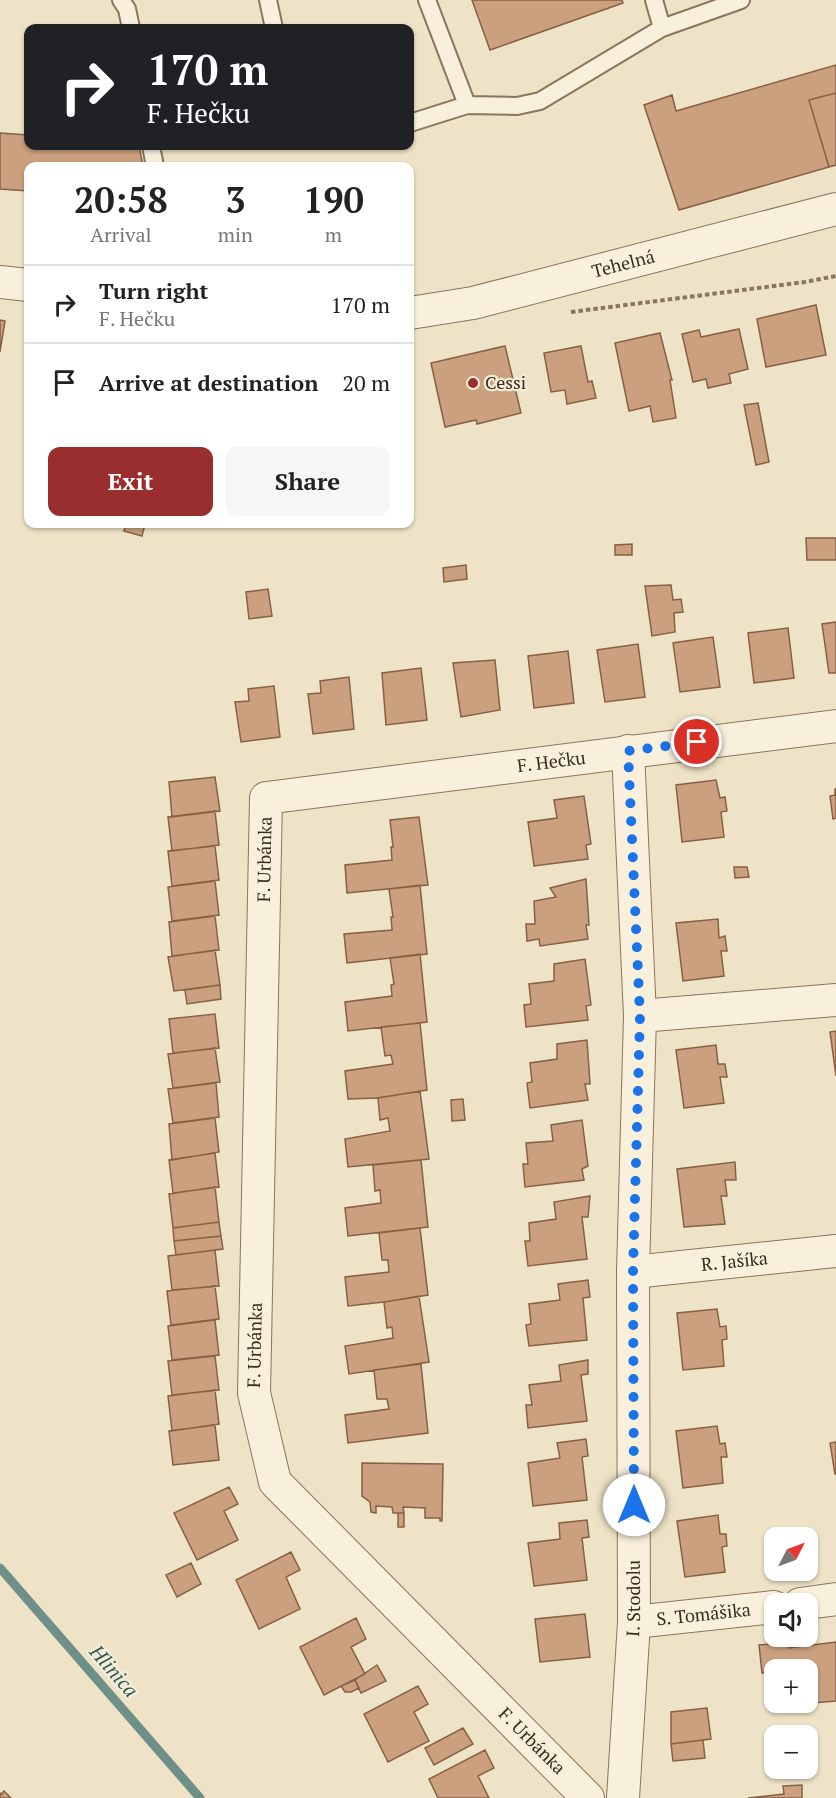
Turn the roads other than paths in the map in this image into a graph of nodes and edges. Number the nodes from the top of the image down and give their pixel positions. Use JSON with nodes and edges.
{"nodes":[{"id":1,"x":121,"y":0,"type":"edge"},
{"id":2,"x":268,"y":0,"type":"edge"},
{"id":3,"x":428,"y":0,"type":"edge"},
{"id":4,"x":654,"y":0,"type":"edge"},
{"id":5,"x":741,"y":0,"type":"edge"},
{"id":6,"x":129,"y":24,"type":"edge"},
{"id":7,"x":273,"y":24,"type":"edge"},
{"id":8,"x":662,"y":28,"type":"junction"},
{"id":9,"x":467,"y":105,"type":"junction"},
{"id":10,"x":414,"y":122,"type":"edge"},
{"id":11,"x":836,"y":209,"type":"edge"},
{"id":12,"x":0,"y":282,"type":"edge"},
{"id":13,"x":24,"y":285,"type":"edge"},
{"id":14,"x":414,"y":311,"type":"edge"},
{"id":15,"x":836,"y":726,"type":"edge"},
{"id":16,"x":628,"y":751,"type":"junction"},
{"id":17,"x":266,"y":798,"type":"joint"},
{"id":18,"x":836,"y":1000,"type":"edge"},
{"id":19,"x":640,"y":1016,"type":"junction"},
{"id":20,"x":836,"y":1251,"type":"edge"},
{"id":21,"x":633,"y":1272,"type":"junction"},
{"id":22,"x":836,"y":1599,"type":"edge"},
{"id":23,"x":818,"y":1602,"type":"edge"},
{"id":24,"x":764,"y":1607,"type":"edge"},
{"id":25,"x":634,"y":1622,"type":"junction"},
{"id":26,"x":588,"y":1798,"type":"edge"},
{"id":27,"x":623,"y":1798,"type":"edge"}],
"edges":[{"from":1,"to":6,"type":"lane"},
{"from":2,"to":7,"type":"lane"},
{"from":3,"to":9,"type":"lane"},
{"from":4,"to":8,"type":"lane"},
{"from":5,"to":8,"type":"lane"},
{"from":8,"to":9,"type":"lane"},
{"from":9,"to":10,"type":"lane"},
{"from":11,"to":14,"type":"street","name":"Tehelná"},
{"from":12,"to":13,"type":"street"},
{"from":15,"to":16,"type":"street","name":"F. Hečku"},
{"from":16,"to":17,"type":"street","name":"F. Hečku"},
{"from":16,"to":19,"type":"street","name":"I. Stodolu"},
{"from":17,"to":26,"type":"street","name":"F. Urbánka"},
{"from":18,"to":19,"type":"street"},
{"from":19,"to":21,"type":"street","name":"I. Stodolu"},
{"from":20,"to":21,"type":"street","name":"R. Jašíka"},
{"from":21,"to":25,"type":"street","name":"I. Stodolu"},
{"from":22,"to":23,"type":"street"},
{"from":24,"to":25,"type":"street","name":"S. Tomášika"},
{"from":25,"to":27,"type":"street","name":"I. Stodolu"}]}
